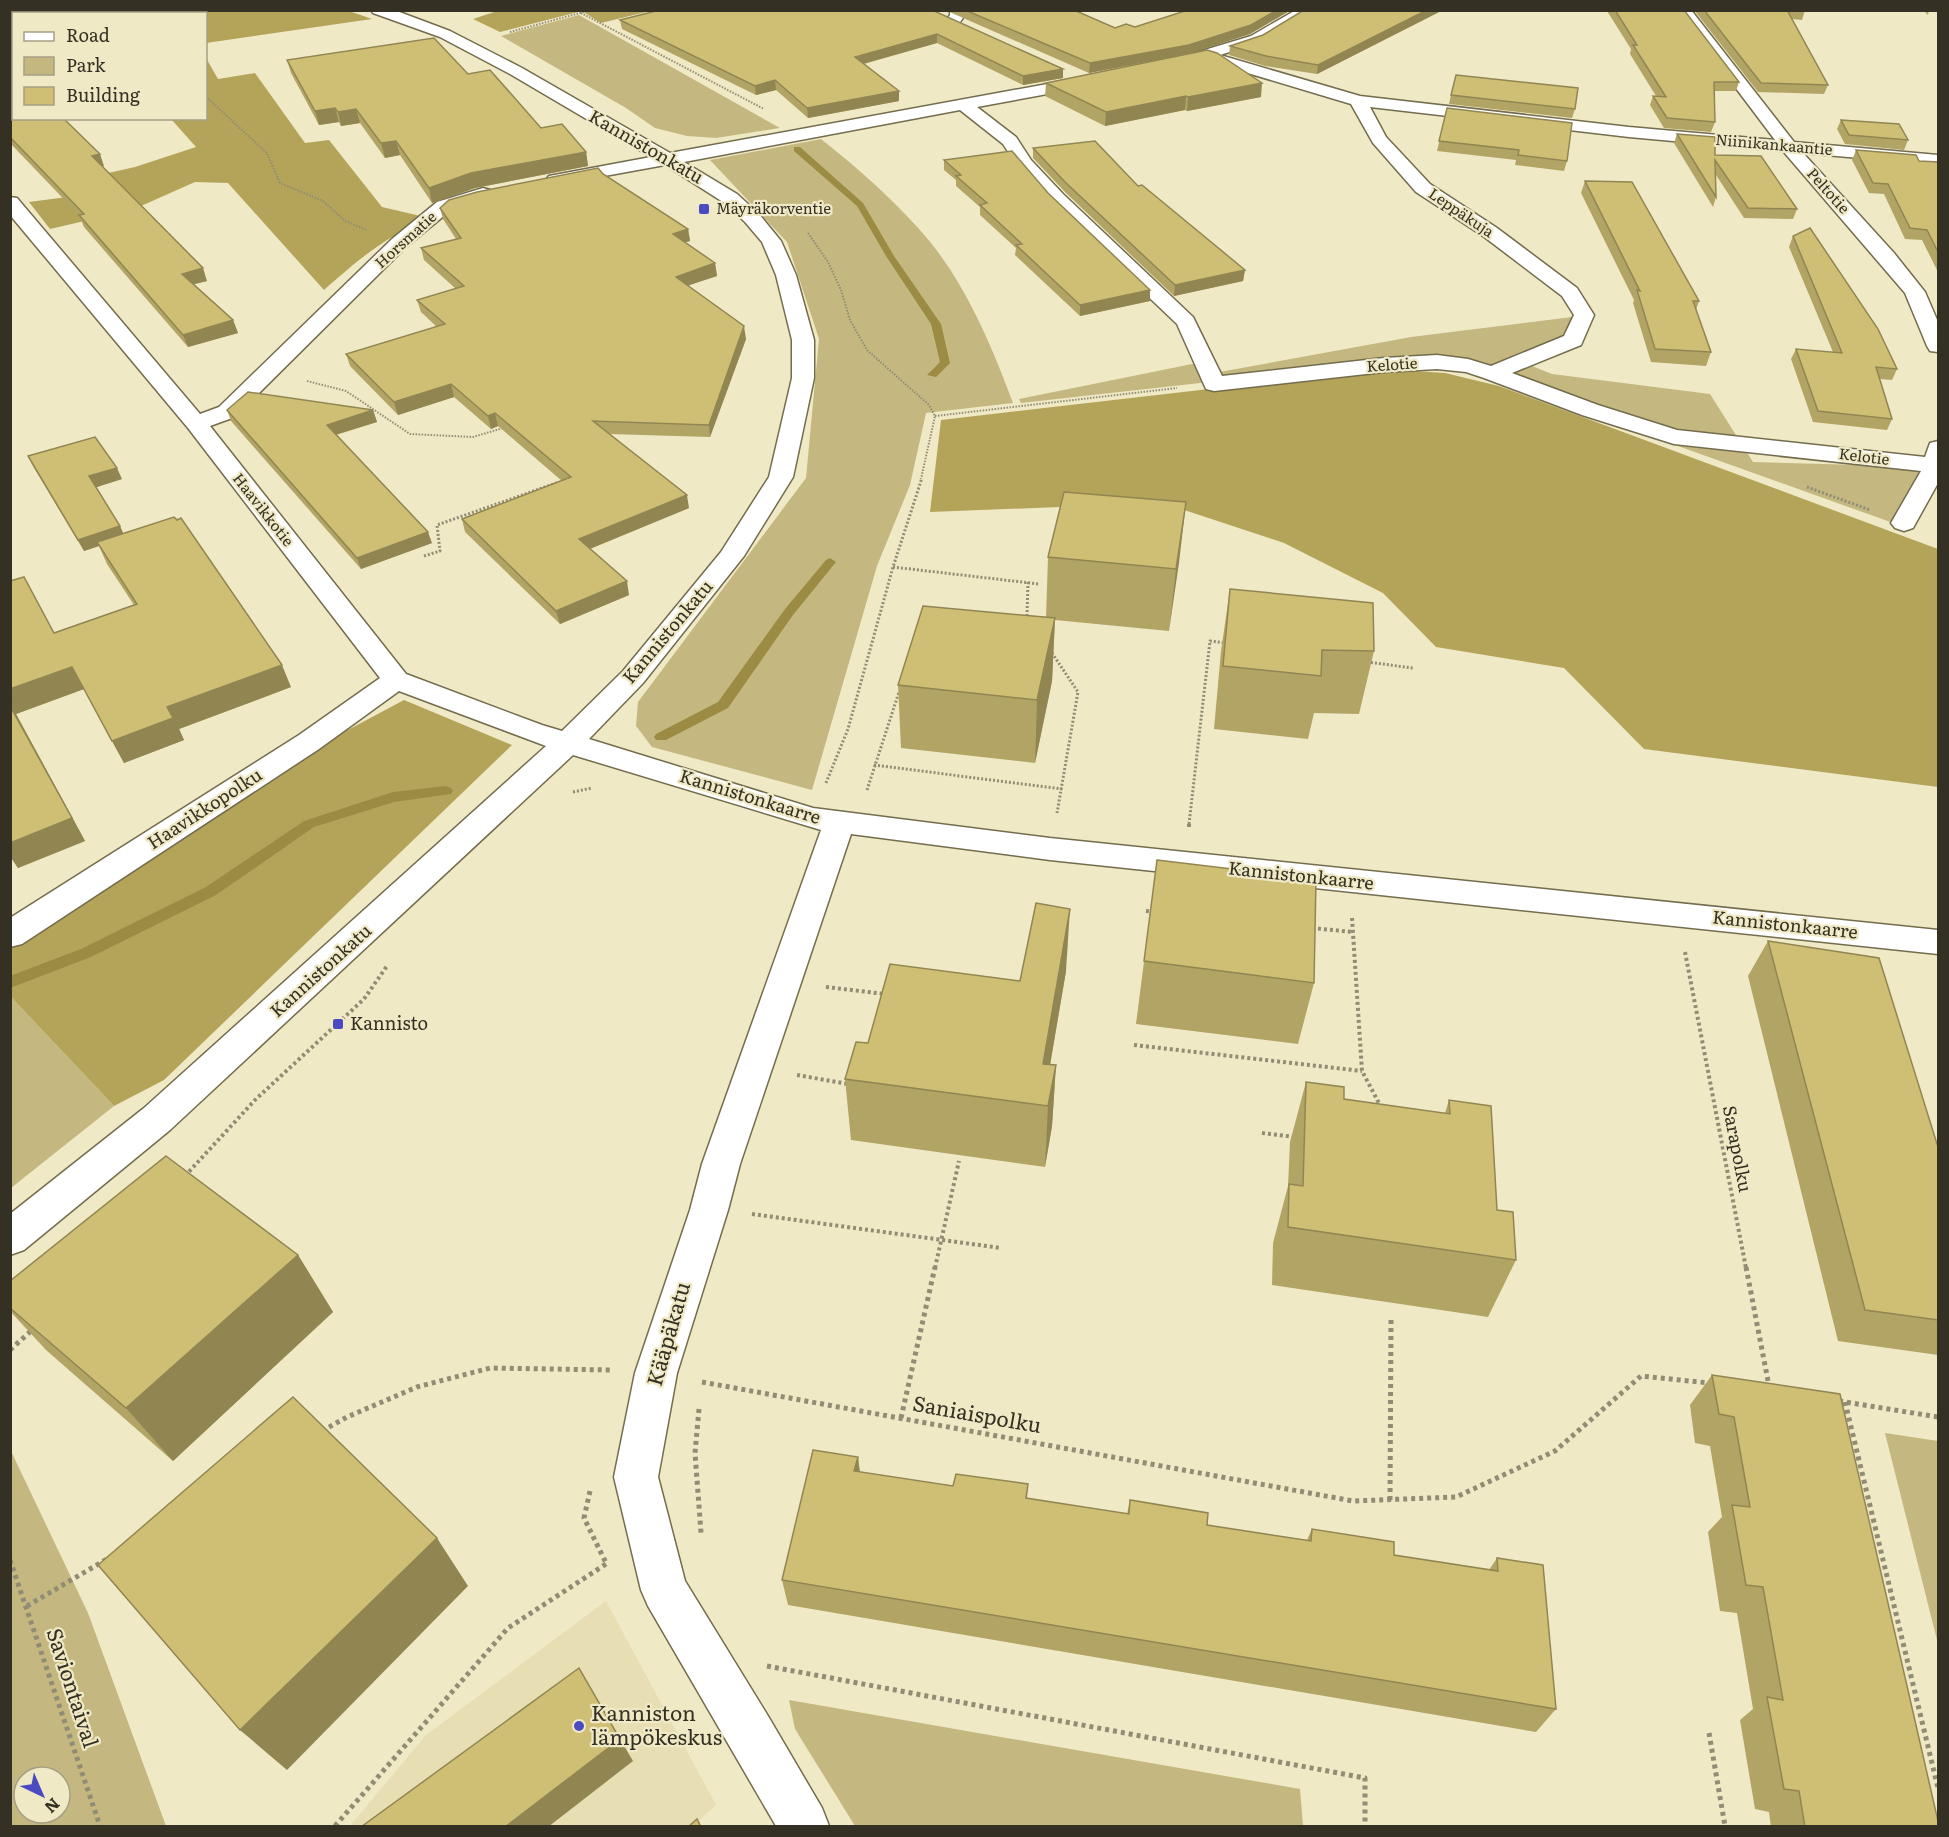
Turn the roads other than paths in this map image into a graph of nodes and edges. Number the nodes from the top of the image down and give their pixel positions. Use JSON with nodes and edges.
{"nodes":[{"id":1,"x":378,"y":10,"type":"edge"},
{"id":2,"x":1308,"y":10,"type":"edge"},
{"id":3,"x":1687,"y":14,"type":"edge"},
{"id":4,"x":1207,"y":56,"type":"junction"},
{"id":5,"x":1160,"y":67,"type":"edge"},
{"id":6,"x":1068,"y":72,"type":"dead end"},
{"id":7,"x":1259,"y":72,"type":"junction"},
{"id":8,"x":1109,"y":77,"type":"edge"},
{"id":9,"x":1226,"y":78,"type":"edge"},
{"id":10,"x":1089,"y":81,"type":"junction"},
{"id":11,"x":1358,"y":101,"type":"junction"},
{"id":12,"x":962,"y":104,"type":"junction"},
{"id":13,"x":1789,"y":146,"type":"junction"},
{"id":14,"x":668,"y":159,"type":"junction"},
{"id":15,"x":1938,"y":160,"type":"edge"},
{"id":16,"x":539,"y":183,"type":"edge"},
{"id":17,"x":507,"y":189,"type":"edge"},
{"id":18,"x":10,"y":202,"type":"edge"},
{"id":19,"x":1938,"y":346,"type":"edge"},
{"id":20,"x":1492,"y":373,"type":"junction"},
{"id":21,"x":196,"y":423,"type":"junction"},
{"id":22,"x":1938,"y":460,"type":"edge"},
{"id":23,"x":1904,"y":523,"type":"dead end"},
{"id":24,"x":396,"y":680,"type":"junction"},
{"id":25,"x":567,"y":744,"type":"junction"},
{"id":26,"x":847,"y":824,"type":"junction"},
{"id":27,"x":10,"y":934,"type":"edge"},
{"id":28,"x":1938,"y":942,"type":"edge"},
{"id":29,"x":10,"y":1239,"type":"edge"},
{"id":30,"x":804,"y":1827,"type":"edge"}],
"edges":[{"from":1,"to":14,"type":"street","name":"Kannistonkatu"},
{"from":2,"to":4,"type":"street"},
{"from":3,"to":13,"type":"street","name":"Peltotie"},
{"from":4,"to":5,"type":"street"},
{"from":4,"to":7,"type":"street"},
{"from":6,"to":10,"type":"street"},
{"from":7,"to":9,"type":"street"},
{"from":7,"to":11,"type":"street"},
{"from":8,"to":10,"type":"street"},
{"from":10,"to":12,"type":"street"},
{"from":11,"to":13,"type":"street","name":"Niinikankaantie"},
{"from":11,"to":20,"type":"street","name":"Leppäkuja"},
{"from":12,"to":14,"type":"street"},
{"from":12,"to":20,"type":"street","name":"Kelotie"},
{"from":13,"to":15,"type":"street","name":"Niinikankaantie"},
{"from":13,"to":19,"type":"street","name":"Peltotie"},
{"from":14,"to":16,"type":"street"},
{"from":14,"to":25,"type":"street","name":"Kannistonkatu"},
{"from":17,"to":21,"type":"street","name":"Horsmatie"},
{"from":18,"to":21,"type":"street","name":"Haavikkotie"},
{"from":20,"to":22,"type":"street","name":"Kelotie"},
{"from":21,"to":24,"type":"street","name":"Haavikkotie"},
{"from":22,"to":23,"type":"street"},
{"from":24,"to":25,"type":"street"},
{"from":24,"to":27,"type":"street","name":"Haavikkopolku"},
{"from":25,"to":26,"type":"street","name":"Kannistonkaarre"},
{"from":25,"to":29,"type":"street","name":"Kannistonkatu"},
{"from":26,"to":28,"type":"street","name":"Kannistonkaarre"},
{"from":26,"to":30,"type":"street","name":"Kääpäkatu"}]}
